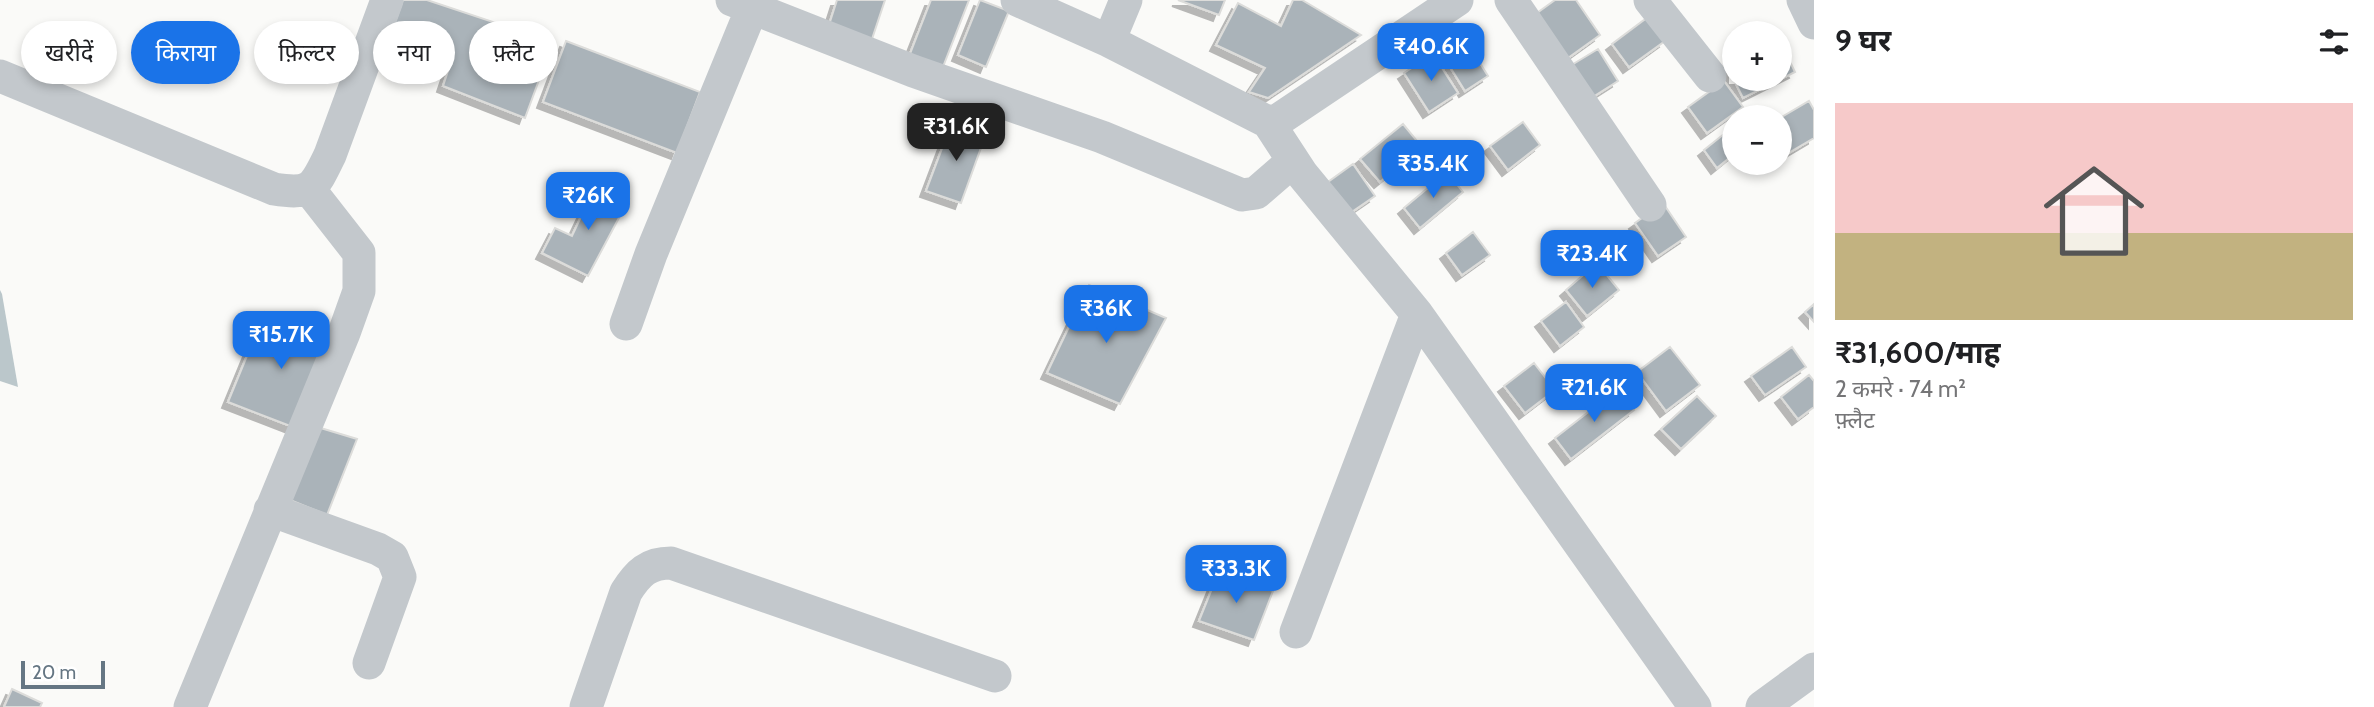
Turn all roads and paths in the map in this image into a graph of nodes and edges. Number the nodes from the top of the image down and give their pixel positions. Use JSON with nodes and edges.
{"nodes":[{"id":1,"x":387,"y":0,"type":"edge"},
{"id":2,"x":1017,"y":0,"type":"edge"},
{"id":3,"x":1126,"y":0,"type":"edge"},
{"id":4,"x":1457,"y":0,"type":"edge"},
{"id":5,"x":1511,"y":0,"type":"edge"},
{"id":6,"x":1650,"y":0,"type":"edge"},
{"id":7,"x":1803,"y":0,"type":"edge"},
{"id":8,"x":742,"y":4,"type":"edge"},
{"id":9,"x":808,"y":13,"type":"edge"},
{"id":10,"x":1814,"y":23,"type":"edge"},
{"id":11,"x":1109,"y":41,"type":"junction"},
{"id":12,"x":0,"y":76,"type":"edge"},
{"id":13,"x":1710,"y":76,"type":"dead end"},
{"id":14,"x":1268,"y":122,"type":"junction"},
{"id":15,"x":1293,"y":161,"type":"junction"},
{"id":16,"x":309,"y":190,"type":"junction"},
{"id":17,"x":1650,"y":205,"type":"dead end"},
{"id":18,"x":1417,"y":314,"type":"junction"},
{"id":19,"x":626,"y":324,"type":"dead end"},
{"id":20,"x":270,"y":510,"type":"junction"},
{"id":21,"x":1296,"y":632,"type":"dead end"},
{"id":22,"x":369,"y":663,"type":"dead end"},
{"id":23,"x":1814,"y":669,"type":"edge"},
{"id":24,"x":995,"y":676,"type":"dead end"},
{"id":25,"x":190,"y":707,"type":"edge"},
{"id":26,"x":586,"y":707,"type":"edge"},
{"id":27,"x":1695,"y":707,"type":"edge"},
{"id":28,"x":1762,"y":707,"type":"edge"}],
"edges":[{"from":1,"to":16,"type":"street"},
{"from":2,"to":11,"type":"street"},
{"from":3,"to":11,"type":"street"},
{"from":4,"to":14,"type":"street"},
{"from":5,"to":17,"type":"street"},
{"from":6,"to":13,"type":"street"},
{"from":7,"to":10,"type":"street"},
{"from":8,"to":9,"type":"street"},
{"from":8,"to":19,"type":"street"},
{"from":9,"to":15,"type":"street"},
{"from":11,"to":14,"type":"street"},
{"from":12,"to":16,"type":"street"},
{"from":14,"to":15,"type":"street"},
{"from":15,"to":18,"type":"street"},
{"from":16,"to":20,"type":"street"},
{"from":18,"to":21,"type":"street"},
{"from":18,"to":27,"type":"street"},
{"from":20,"to":22,"type":"street"},
{"from":20,"to":25,"type":"street"},
{"from":23,"to":28,"type":"street"},
{"from":24,"to":26,"type":"street"}]}
